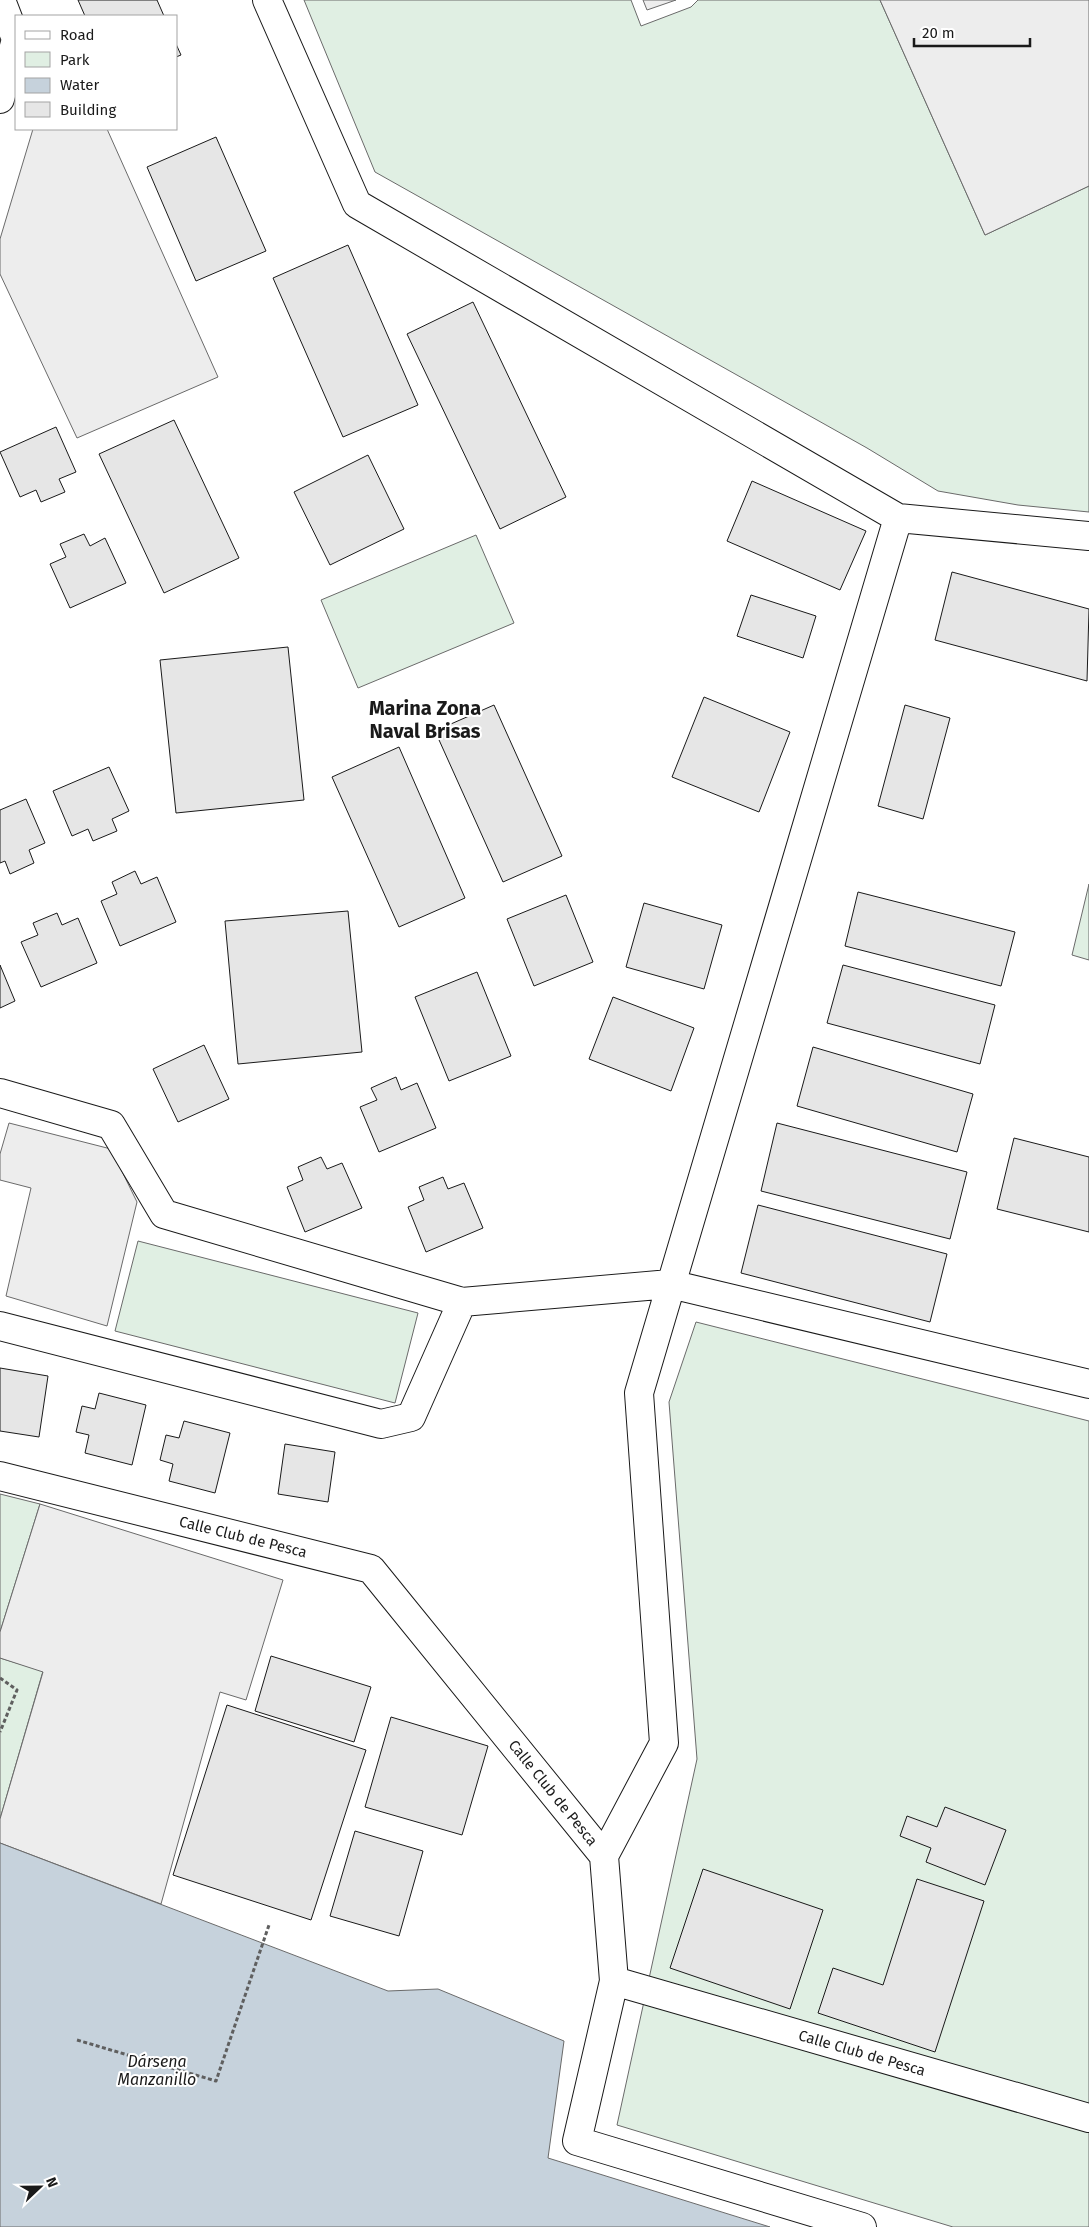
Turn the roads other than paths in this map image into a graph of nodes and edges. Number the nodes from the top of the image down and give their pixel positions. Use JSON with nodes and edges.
{"nodes":[{"id":1,"x":1,"y":0,"type":"edge"},
{"id":2,"x":267,"y":0,"type":"edge"},
{"id":3,"x":15,"y":36,"type":"edge"},
{"id":4,"x":15,"y":43,"type":"edge"},
{"id":5,"x":0,"y":98,"type":"edge"},
{"id":6,"x":898,"y":518,"type":"junction"},
{"id":7,"x":1089,"y":536,"type":"edge"},
{"id":8,"x":0,"y":1093,"type":"edge"},
{"id":9,"x":670,"y":1284,"type":"junction"},
{"id":10,"x":462,"y":1302,"type":"junction"},
{"id":11,"x":0,"y":1326,"type":"edge"},
{"id":12,"x":1089,"y":1384,"type":"edge"},
{"id":13,"x":0,"y":1476,"type":"edge"},
{"id":14,"x":604,"y":1856,"type":"junction"},
{"id":15,"x":614,"y":1982,"type":"junction"},
{"id":16,"x":1089,"y":2118,"type":"edge"},
{"id":17,"x":862,"y":2227,"type":"edge"}],
"edges":[{"from":1,"to":3,"type":"lane"},
{"from":2,"to":6,"type":"lane"},
{"from":4,"to":5,"type":"lane"},
{"from":6,"to":7,"type":"lane"},
{"from":6,"to":9,"type":"lane"},
{"from":8,"to":10,"type":"lane"},
{"from":9,"to":10,"type":"lane"},
{"from":9,"to":12,"type":"lane"},
{"from":9,"to":14,"type":"lane"},
{"from":10,"to":11,"type":"lane"},
{"from":13,"to":14,"type":"lane","name":"Calle Club de Pesca"},
{"from":14,"to":15,"type":"lane","name":"Calle Club de Pesca"},
{"from":15,"to":16,"type":"lane","name":"Calle Club de Pesca"},
{"from":15,"to":17,"type":"lane"}]}
